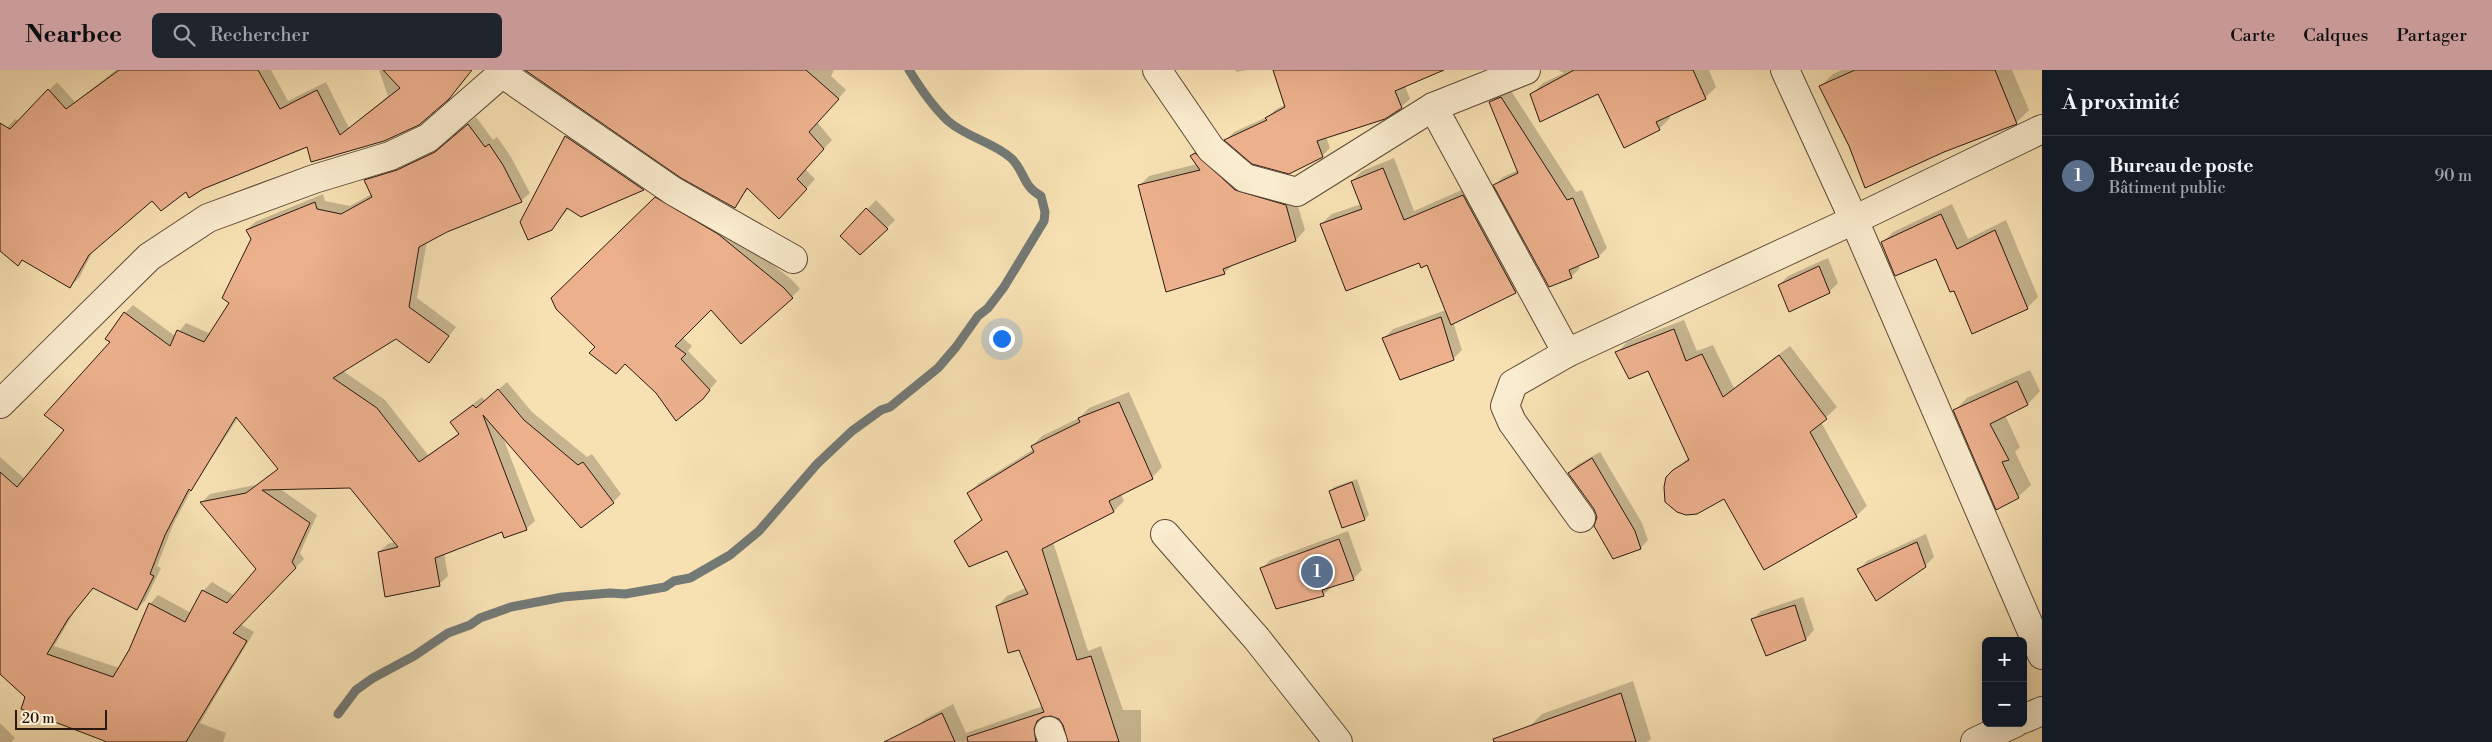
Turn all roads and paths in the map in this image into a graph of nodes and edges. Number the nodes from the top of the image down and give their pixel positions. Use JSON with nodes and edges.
{"nodes":[{"id":1,"x":1157,"y":70,"type":"edge"},
{"id":2,"x":1526,"y":70,"type":"edge"},
{"id":3,"x":1785,"y":70,"type":"edge"},
{"id":4,"x":505,"y":72,"type":"edge"},
{"id":5,"x":1433,"y":107,"type":"junction"},
{"id":6,"x":2042,"y":129,"type":"edge"},
{"id":7,"x":1854,"y":220,"type":"junction"},
{"id":8,"x":793,"y":259,"type":"dead end"},
{"id":9,"x":1567,"y":353,"type":"junction"},
{"id":10,"x":0,"y":404,"type":"edge"},
{"id":11,"x":1581,"y":518,"type":"dead end"},
{"id":12,"x":1166,"y":534,"type":"dead end"},
{"id":13,"x":2042,"y":655,"type":"edge"},
{"id":14,"x":2042,"y":710,"type":"edge"},
{"id":15,"x":2027,"y":717,"type":"edge"},
{"id":16,"x":2007,"y":727,"type":"edge"},
{"id":17,"x":1338,"y":742,"type":"edge"},
{"id":18,"x":1975,"y":742,"type":"edge"}],
"edges":[{"from":1,"to":5,"type":"street"},
{"from":2,"to":5,"type":"street"},
{"from":3,"to":7,"type":"street"},
{"from":4,"to":8,"type":"street"},
{"from":4,"to":10,"type":"street"},
{"from":5,"to":9,"type":"street"},
{"from":6,"to":7,"type":"street"},
{"from":7,"to":9,"type":"street"},
{"from":7,"to":13,"type":"street"},
{"from":9,"to":11,"type":"street"},
{"from":12,"to":17,"type":"street"},
{"from":14,"to":15,"type":"street"},
{"from":16,"to":18,"type":"street"}]}
